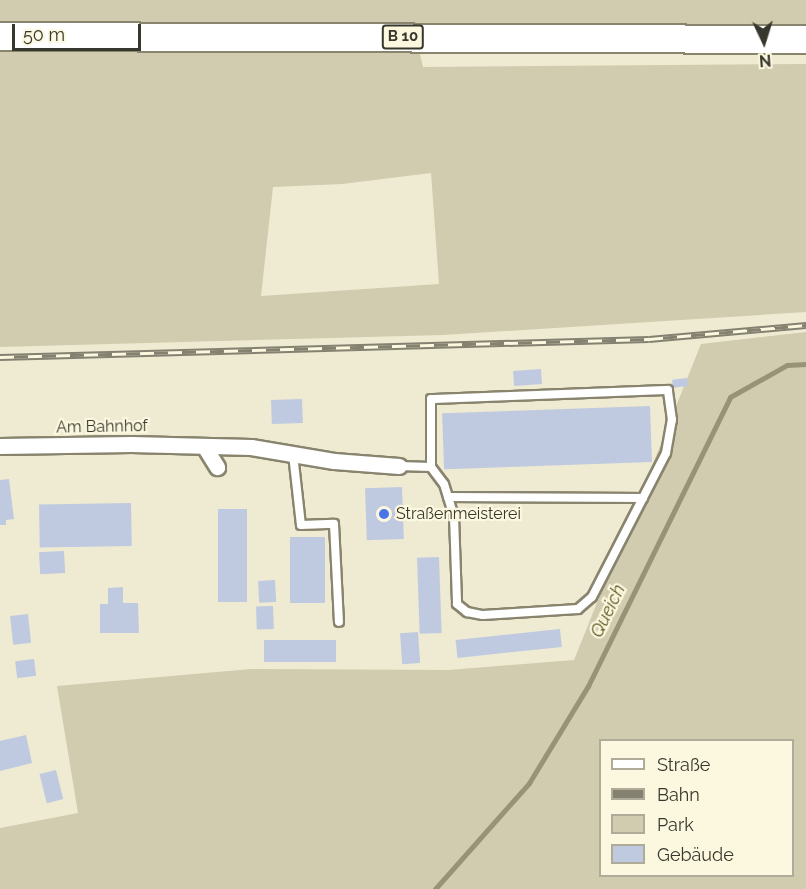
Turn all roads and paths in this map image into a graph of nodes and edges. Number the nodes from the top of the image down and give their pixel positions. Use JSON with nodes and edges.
{"nodes":[{"id":1,"x":0,"y":36,"type":"edge"},
{"id":2,"x":806,"y":39,"type":"edge"},
{"id":3,"x":0,"y":446,"type":"edge"},
{"id":4,"x":204,"y":446,"type":"junction"},
{"id":5,"x":293,"y":454,"type":"junction"},
{"id":6,"x":399,"y":466,"type":"joint"},
{"id":7,"x":217,"y":467,"type":"dead end"},
{"id":8,"x":431,"y":467,"type":"junction"},
{"id":9,"x":448,"y":497,"type":"junction"},
{"id":10,"x":643,"y":498,"type":"junction"},
{"id":11,"x":339,"y":622,"type":"dead end"}],
"edges":[{"from":1,"to":2,"type":"highway","number":"B 10"},
{"from":3,"to":4,"type":"street","name":"Am Bahnhof"},
{"from":4,"to":5,"type":"street","name":"Am Bahnhof"},
{"from":4,"to":7,"type":"street"},
{"from":5,"to":6,"type":"street","name":"Am Bahnhof"},
{"from":5,"to":11,"type":"lane"},
{"from":6,"to":8,"type":"lane"},
{"from":8,"to":9,"type":"lane"},
{"from":8,"to":10,"type":"lane"},
{"from":9,"to":10,"type":"lane"},
{"from":9,"to":10,"type":"lane"}]}
